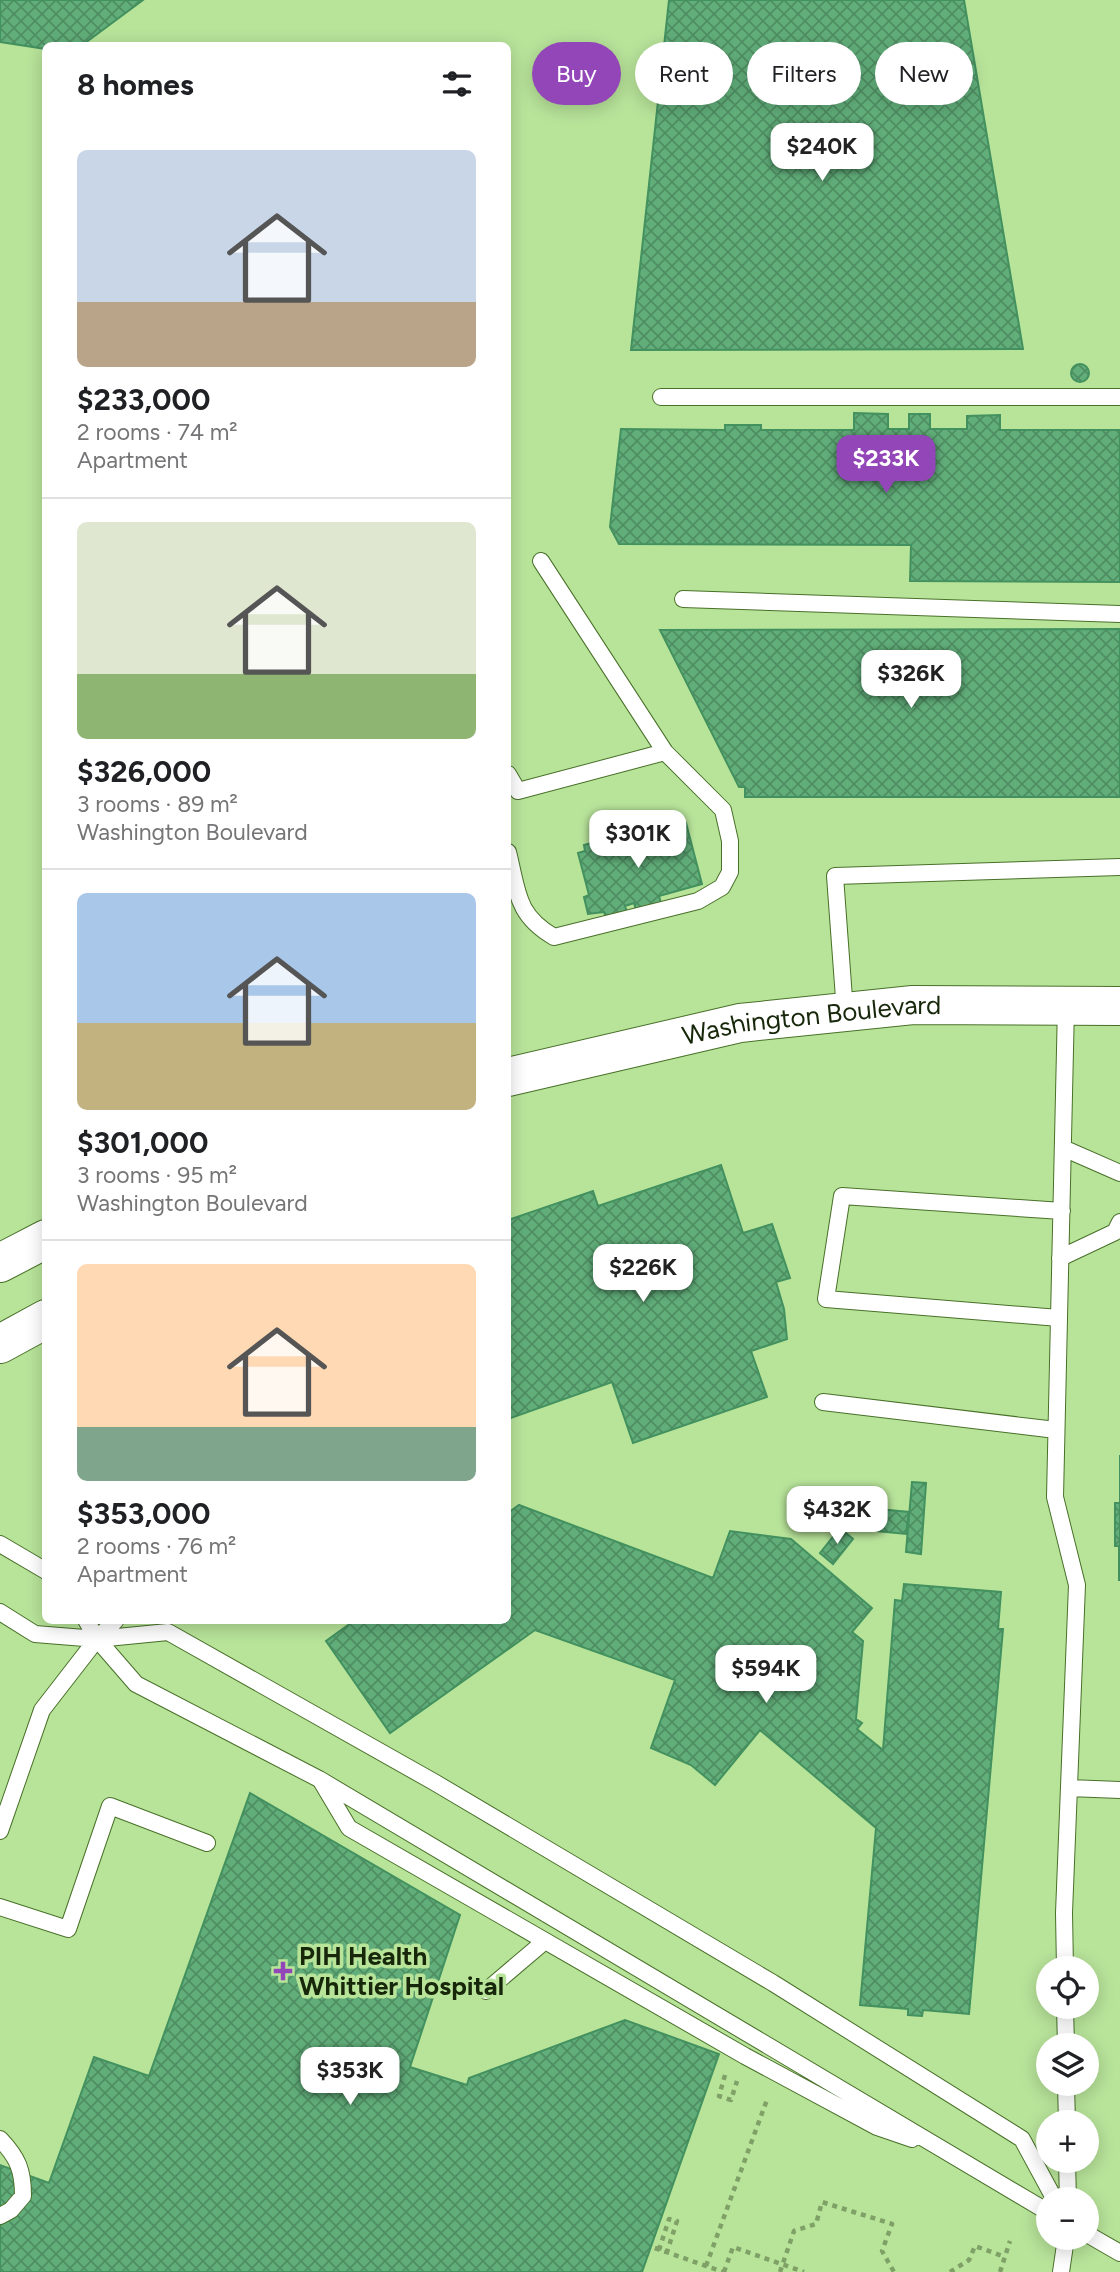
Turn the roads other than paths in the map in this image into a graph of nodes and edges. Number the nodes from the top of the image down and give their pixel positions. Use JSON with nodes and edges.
{"nodes":[{"id":1,"x":662,"y":397,"type":"dead end"},
{"id":2,"x":1120,"y":397,"type":"edge"},
{"id":3,"x":541,"y":561,"type":"dead end"},
{"id":4,"x":683,"y":599,"type":"dead end"},
{"id":5,"x":1120,"y":614,"type":"edge"},
{"id":6,"x":665,"y":752,"type":"junction"},
{"id":7,"x":511,"y":779,"type":"edge"},
{"id":8,"x":511,"y":863,"type":"edge"},
{"id":9,"x":1120,"y":867,"type":"edge"},
{"id":10,"x":1066,"y":1005,"type":"junction"},
{"id":11,"x":1120,"y":1006,"type":"edge"},
{"id":12,"x":845,"y":1012,"type":"junction"},
{"id":13,"x":511,"y":1077,"type":"edge"},
{"id":14,"x":1063,"y":1148,"type":"junction"},
{"id":15,"x":1120,"y":1173,"type":"edge"},
{"id":16,"x":1062,"y":1211,"type":"junction"},
{"id":17,"x":1120,"y":1222,"type":"edge"},
{"id":18,"x":42,"y":1241,"type":"edge"},
{"id":19,"x":1060,"y":1258,"type":"junction"},
{"id":20,"x":0,"y":1263,"type":"edge"},
{"id":21,"x":1059,"y":1318,"type":"junction"},
{"id":22,"x":42,"y":1322,"type":"edge"},
{"id":23,"x":0,"y":1344,"type":"edge"},
{"id":24,"x":824,"y":1402,"type":"dead end"},
{"id":25,"x":1056,"y":1430,"type":"junction"},
{"id":26,"x":2,"y":1544,"type":"edge"},
{"id":27,"x":42,"y":1569,"type":"edge"},
{"id":28,"x":0,"y":1612,"type":"edge"},
{"id":29,"x":88,"y":1624,"type":"edge"},
{"id":30,"x":112,"y":1624,"type":"edge"},
{"id":31,"x":97,"y":1639,"type":"junction"},
{"id":32,"x":319,"y":1779,"type":"junction"},
{"id":33,"x":1069,"y":1788,"type":"junction"},
{"id":34,"x":1120,"y":1790,"type":"edge"},
{"id":35,"x":0,"y":1831,"type":"edge"},
{"id":36,"x":207,"y":1843,"type":"dead end"},
{"id":37,"x":0,"y":1907,"type":"edge"},
{"id":38,"x":545,"y":1941,"type":"junction"},
{"id":39,"x":1065,"y":1956,"type":"edge"},
{"id":40,"x":486,"y":1991,"type":"dead end"},
{"id":41,"x":0,"y":2139,"type":"edge"},
{"id":42,"x":937,"y":2147,"type":"junction"},
{"id":43,"x":1048,"y":2187,"type":"edge"},
{"id":44,"x":1036,"y":2204,"type":"edge"},
{"id":45,"x":0,"y":2216,"type":"edge"},
{"id":46,"x":1099,"y":2241,"type":"edge"},
{"id":47,"x":1064,"y":2250,"type":"edge"},
{"id":48,"x":1120,"y":2253,"type":"edge"},
{"id":49,"x":1061,"y":2272,"type":"edge"}],
"edges":[{"from":1,"to":2,"type":"lane"},
{"from":3,"to":6,"type":"lane"},
{"from":4,"to":5,"type":"lane"},
{"from":6,"to":7,"type":"lane"},
{"from":6,"to":8,"type":"lane"},
{"from":9,"to":12,"type":"lane"},
{"from":10,"to":11,"type":"main road","name":"Washington Boulevard"},
{"from":10,"to":12,"type":"main road","name":"Washington Boulevard"},
{"from":10,"to":14,"type":"lane"},
{"from":12,"to":13,"type":"main road","name":"Washington Boulevard"},
{"from":14,"to":15,"type":"lane"},
{"from":14,"to":16,"type":"lane"},
{"from":16,"to":19,"type":"lane"},
{"from":16,"to":21,"type":"lane"},
{"from":17,"to":19,"type":"lane"},
{"from":18,"to":20,"type":"main road"},
{"from":19,"to":21,"type":"lane"},
{"from":21,"to":25,"type":"lane"},
{"from":22,"to":23,"type":"main road"},
{"from":24,"to":25,"type":"lane"},
{"from":25,"to":33,"type":"lane"},
{"from":26,"to":27,"type":"lane"},
{"from":28,"to":31,"type":"lane"},
{"from":29,"to":31,"type":"lane"},
{"from":30,"to":31,"type":"lane"},
{"from":31,"to":32,"type":"lane"},
{"from":31,"to":35,"type":"lane"},
{"from":31,"to":43,"type":"lane"},
{"from":32,"to":38,"type":"lane"},
{"from":32,"to":42,"type":"lane"},
{"from":33,"to":34,"type":"lane"},
{"from":33,"to":39,"type":"lane"},
{"from":36,"to":37,"type":"lane"},
{"from":38,"to":40,"type":"lane"},
{"from":38,"to":42,"type":"lane"},
{"from":41,"to":45,"type":"lane"},
{"from":42,"to":44,"type":"lane"},
{"from":46,"to":48,"type":"lane"},
{"from":47,"to":49,"type":"lane"}]}
